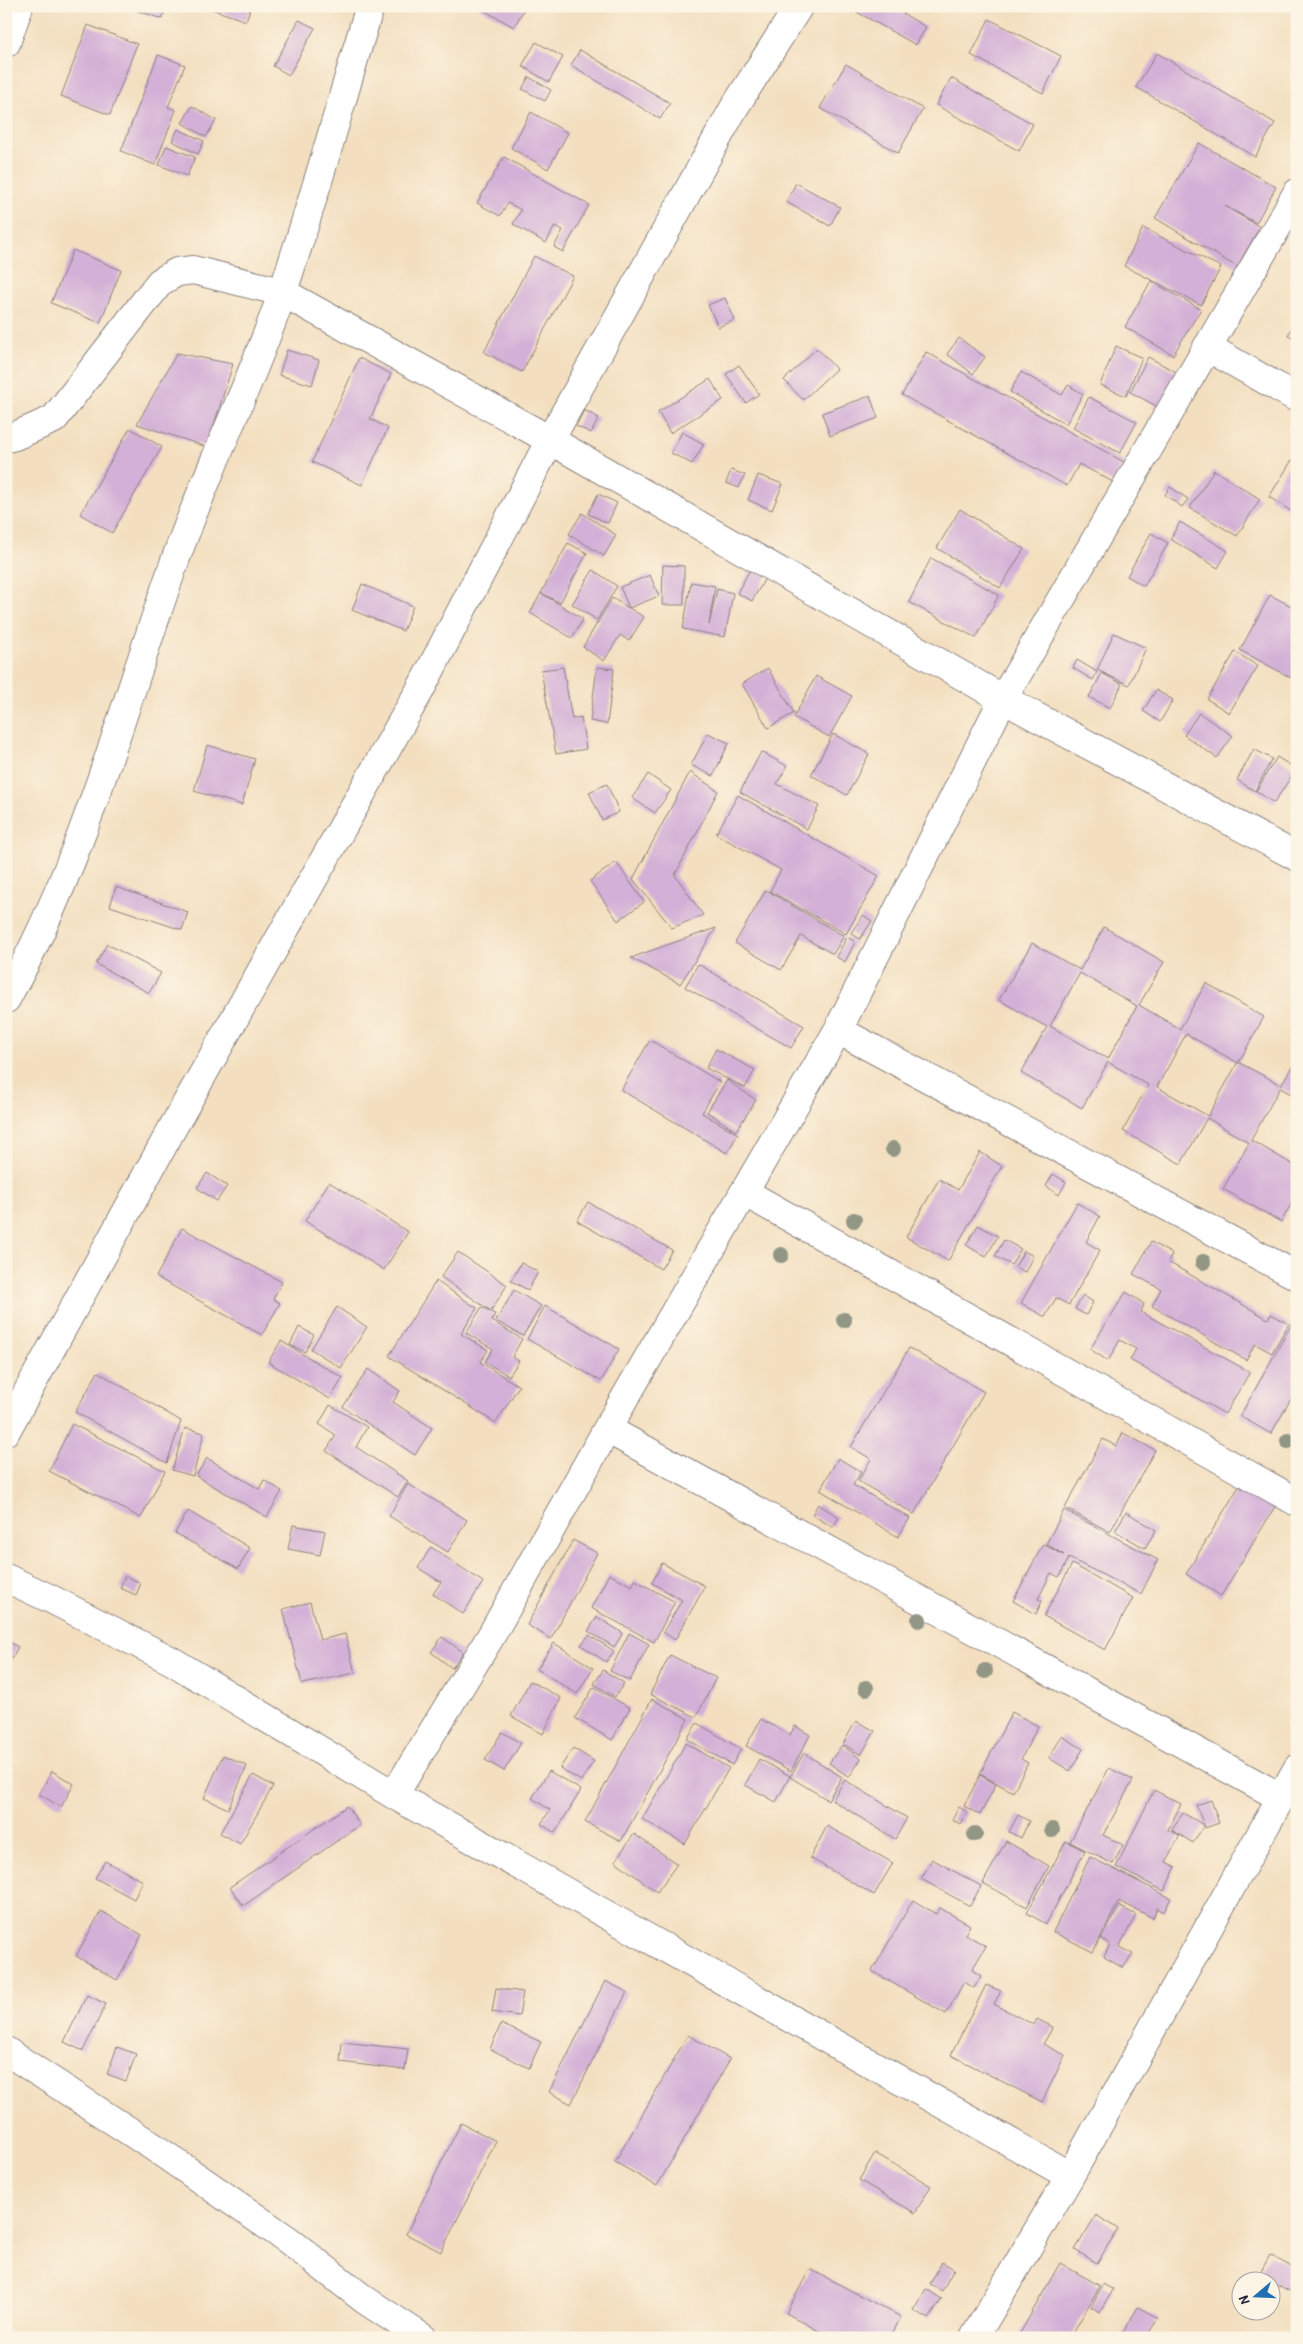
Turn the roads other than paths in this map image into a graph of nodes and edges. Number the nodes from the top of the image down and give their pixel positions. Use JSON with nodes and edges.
{"nodes":[{"id":1,"x":19,"y":6,"type":"edge"},
{"id":2,"x":370,"y":6,"type":"edge"},
{"id":3,"x":799,"y":6,"type":"edge"},
{"id":4,"x":6,"y":43,"type":"edge"},
{"id":5,"x":1297,"y":193,"type":"edge"},
{"id":6,"x":282,"y":292,"type":"junction"},
{"id":7,"x":1207,"y":347,"type":"junction"},
{"id":8,"x":1297,"y":398,"type":"edge"},
{"id":9,"x":6,"y":438,"type":"edge"},
{"id":10,"x":550,"y":440,"type":"junction"},
{"id":11,"x":1003,"y":699,"type":"junction"},
{"id":12,"x":1297,"y":857,"type":"edge"},
{"id":13,"x":6,"y":999,"type":"edge"},
{"id":14,"x":838,"y":1030,"type":"junction"},
{"id":15,"x":744,"y":1192,"type":"junction"},
{"id":16,"x":1297,"y":1276,"type":"edge"},
{"id":17,"x":607,"y":1428,"type":"junction"},
{"id":18,"x":6,"y":1431,"type":"edge"},
{"id":19,"x":1297,"y":1502,"type":"edge"},
{"id":20,"x":6,"y":1578,"type":"edge"},
{"id":21,"x":1297,"y":1769,"type":"edge"},
{"id":22,"x":394,"y":1795,"type":"junction"},
{"id":23,"x":1280,"y":1797,"type":"junction"},
{"id":24,"x":6,"y":2051,"type":"edge"},
{"id":25,"x":1070,"y":2176,"type":"junction"},
{"id":26,"x":423,"y":2338,"type":"edge"},
{"id":27,"x":974,"y":2338,"type":"edge"}],
"edges":[{"from":1,"to":4,"type":"street"},
{"from":2,"to":6,"type":"street"},
{"from":3,"to":10,"type":"street"},
{"from":5,"to":7,"type":"street"},
{"from":6,"to":9,"type":"street"},
{"from":6,"to":10,"type":"street"},
{"from":6,"to":13,"type":"street"},
{"from":7,"to":8,"type":"street"},
{"from":7,"to":11,"type":"street"},
{"from":10,"to":11,"type":"street"},
{"from":10,"to":18,"type":"street"},
{"from":11,"to":12,"type":"street"},
{"from":11,"to":14,"type":"street"},
{"from":14,"to":15,"type":"street"},
{"from":14,"to":16,"type":"street"},
{"from":15,"to":17,"type":"street"},
{"from":15,"to":19,"type":"street"},
{"from":17,"to":22,"type":"street"},
{"from":17,"to":23,"type":"street"},
{"from":20,"to":22,"type":"street"},
{"from":21,"to":23,"type":"street"},
{"from":22,"to":25,"type":"street"},
{"from":23,"to":25,"type":"street"},
{"from":24,"to":26,"type":"street"},
{"from":25,"to":27,"type":"street"}]}
